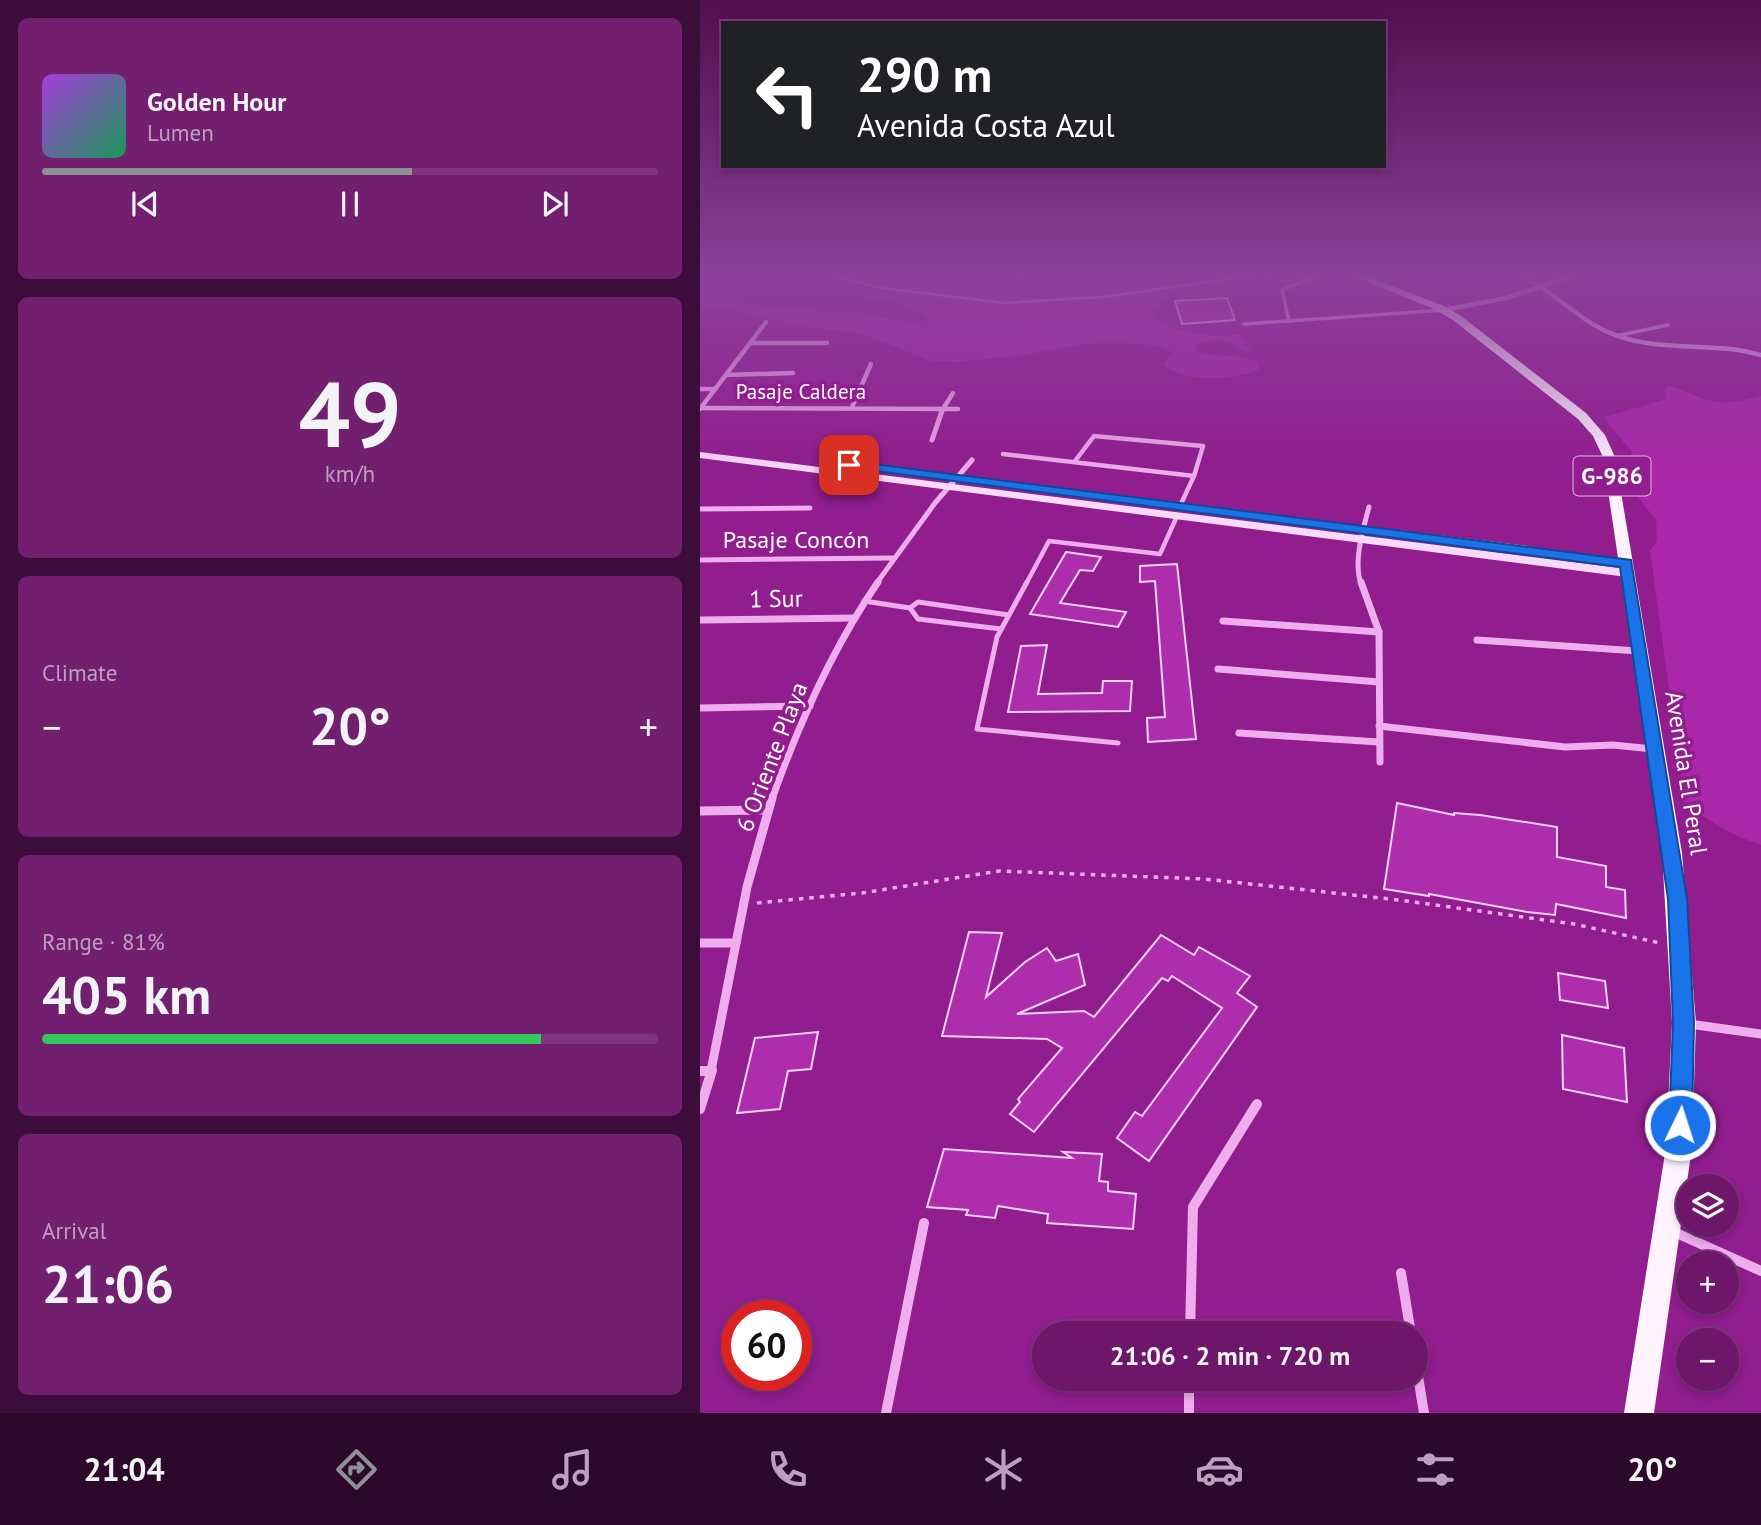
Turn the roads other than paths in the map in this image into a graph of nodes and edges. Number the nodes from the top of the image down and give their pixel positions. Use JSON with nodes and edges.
{"nodes":[{"id":1,"x":1486,"y":342,"type":"edge"},
{"id":2,"x":1648,"y":342,"type":"edge"},
{"id":3,"x":751,"y":343,"type":"joint"},
{"id":4,"x":827,"y":343,"type":"dead end"},
{"id":5,"x":1761,"y":355,"type":"edge"},
{"id":6,"x":871,"y":364,"type":"dead end"},
{"id":7,"x":793,"y":373,"type":"dead end"},
{"id":8,"x":726,"y":374,"type":"junction"},
{"id":9,"x":700,"y":389,"type":"edge"},
{"id":10,"x":715,"y":389,"type":"junction"},
{"id":11,"x":953,"y":393,"type":"dead end"},
{"id":12,"x":852,"y":407,"type":"junction"},
{"id":13,"x":701,"y":409,"type":"edge"},
{"id":14,"x":958,"y":409,"type":"dead end"},
{"id":15,"x":942,"y":410,"type":"junction"},
{"id":16,"x":932,"y":440,"type":"dead end"},
{"id":17,"x":700,"y":446,"type":"edge"},
{"id":18,"x":1003,"y":454,"type":"dead end"},
{"id":19,"x":700,"y":455,"type":"edge"},
{"id":20,"x":972,"y":460,"type":"dead end"},
{"id":21,"x":1075,"y":461,"type":"junction"},
{"id":22,"x":1194,"y":477,"type":"junction"},
{"id":23,"x":952,"y":482,"type":"junction"},
{"id":24,"x":810,"y":508,"type":"dead end"},
{"id":25,"x":1369,"y":508,"type":"dead end"},
{"id":26,"x":700,"y":509,"type":"edge"},
{"id":27,"x":1179,"y":511,"type":"junction"},
{"id":28,"x":1362,"y":534,"type":"junction"},
{"id":29,"x":892,"y":558,"type":"junction"},
{"id":30,"x":700,"y":560,"type":"edge"},
{"id":31,"x":1627,"y":568,"type":"junction"},
{"id":32,"x":864,"y":601,"type":"junction"},
{"id":33,"x":910,"y":608,"type":"junction"},
{"id":34,"x":1009,"y":615,"type":"junction"},
{"id":35,"x":853,"y":618,"type":"junction"},
{"id":36,"x":700,"y":620,"type":"edge"},
{"id":37,"x":1223,"y":621,"type":"dead end"},
{"id":38,"x":1001,"y":629,"type":"junction"},
{"id":39,"x":1378,"y":632,"type":"junction"},
{"id":40,"x":1477,"y":640,"type":"dead end"},
{"id":41,"x":1638,"y":651,"type":"junction"},
{"id":42,"x":1218,"y":669,"type":"dead end"},
{"id":43,"x":1380,"y":682,"type":"junction"},
{"id":44,"x":810,"y":706,"type":"junction"},
{"id":45,"x":700,"y":708,"type":"edge"},
{"id":46,"x":1379,"y":726,"type":"junction"},
{"id":47,"x":1239,"y":733,"type":"dead end"},
{"id":48,"x":1379,"y":742,"type":"junction"},
{"id":49,"x":1118,"y":743,"type":"dead end"},
{"id":50,"x":1654,"y":749,"type":"junction"},
{"id":51,"x":1380,"y":762,"type":"dead end"},
{"id":52,"x":768,"y":810,"type":"junction"},
{"id":53,"x":700,"y":811,"type":"edge"},
{"id":54,"x":700,"y":943,"type":"edge"},
{"id":55,"x":736,"y":943,"type":"junction"},
{"id":56,"x":1684,"y":1023,"type":"junction"},
{"id":57,"x":1761,"y":1034,"type":"edge"},
{"id":58,"x":700,"y":1071,"type":"edge"},
{"id":59,"x":711,"y":1071,"type":"junction"},
{"id":60,"x":1256,"y":1104,"type":"dead end"},
{"id":61,"x":700,"y":1109,"type":"edge"},
{"id":62,"x":924,"y":1223,"type":"dead end"},
{"id":63,"x":1669,"y":1229,"type":"junction"},
{"id":64,"x":1761,"y":1271,"type":"edge"},
{"id":65,"x":1401,"y":1273,"type":"dead end"},
{"id":66,"x":1190,"y":1321,"type":"edge"},
{"id":67,"x":1409,"y":1321,"type":"edge"},
{"id":68,"x":1189,"y":1391,"type":"edge"},
{"id":69,"x":1420,"y":1391,"type":"edge"},
{"id":70,"x":886,"y":1413,"type":"edge"},
{"id":71,"x":1188,"y":1413,"type":"edge"},
{"id":72,"x":1424,"y":1413,"type":"edge"},
{"id":73,"x":1639,"y":1413,"type":"edge"}],
"edges":[{"from":1,"to":31,"type":"main road","name":"Avenida El Peral","number":"G-986"},
{"from":2,"to":5,"type":"street"},
{"from":3,"to":4,"type":"street"},
{"from":3,"to":8,"type":"street"},
{"from":6,"to":12,"type":"street"},
{"from":7,"to":8,"type":"street"},
{"from":8,"to":10,"type":"street"},
{"from":9,"to":10,"type":"street"},
{"from":10,"to":13,"type":"street"},
{"from":11,"to":15,"type":"street"},
{"from":12,"to":13,"type":"street","name":"Pasaje Caldera"},
{"from":12,"to":15,"type":"street","name":"Pasaje Caldera"},
{"from":14,"to":15,"type":"street","name":"Pasaje Caldera"},
{"from":15,"to":16,"type":"street"},
{"from":17,"to":23,"type":"street"},
{"from":18,"to":21,"type":"lane"},
{"from":19,"to":23,"type":"street"},
{"from":20,"to":23,"type":"street","name":"6 Oriente Playa"},
{"from":21,"to":22,"type":"lane"},
{"from":21,"to":22,"type":"lane"},
{"from":22,"to":27,"type":"lane"},
{"from":23,"to":27,"type":"street"},
{"from":23,"to":29,"type":"street","name":"6 Oriente Playa"},
{"from":24,"to":26,"type":"street"},
{"from":25,"to":28,"type":"street"},
{"from":27,"to":28,"type":"street"},
{"from":27,"to":34,"type":"lane"},
{"from":28,"to":31,"type":"street"},
{"from":28,"to":39,"type":"street"},
{"from":29,"to":30,"type":"street","name":"Pasaje Concón"},
{"from":29,"to":32,"type":"street","name":"6 Oriente Playa"},
{"from":31,"to":41,"type":"main road","name":"Avenida El Peral","number":"G-986"},
{"from":32,"to":33,"type":"lane"},
{"from":32,"to":35,"type":"street","name":"6 Oriente Playa"},
{"from":33,"to":34,"type":"lane"},
{"from":33,"to":38,"type":"lane"},
{"from":34,"to":38,"type":"lane"},
{"from":35,"to":36,"type":"street","name":"1 Sur"},
{"from":35,"to":44,"type":"street","name":"6 Oriente Playa"},
{"from":37,"to":39,"type":"street"},
{"from":38,"to":49,"type":"lane"},
{"from":39,"to":43,"type":"street"},
{"from":40,"to":41,"type":"street"},
{"from":41,"to":50,"type":"main road","name":"Avenida El Peral","number":"G-986"},
{"from":42,"to":43,"type":"street"},
{"from":43,"to":46,"type":"street"},
{"from":44,"to":45,"type":"street"},
{"from":44,"to":52,"type":"street","name":"6 Oriente Playa"},
{"from":46,"to":48,"type":"street"},
{"from":46,"to":50,"type":"street"},
{"from":47,"to":48,"type":"street"},
{"from":48,"to":51,"type":"street"},
{"from":50,"to":56,"type":"main road","name":"Avenida El Peral","number":"G-986"},
{"from":52,"to":53,"type":"street"},
{"from":52,"to":55,"type":"street","name":"6 Oriente Playa"},
{"from":54,"to":55,"type":"street"},
{"from":55,"to":59,"type":"street","name":"6 Oriente Playa"},
{"from":56,"to":57,"type":"street"},
{"from":56,"to":63,"type":"main road","name":"Avenida El Peral","number":"G-986"},
{"from":58,"to":59,"type":"street"},
{"from":59,"to":61,"type":"street","name":"6 Oriente Playa"},
{"from":60,"to":66,"type":"street"},
{"from":62,"to":70,"type":"street"},
{"from":63,"to":64,"type":"street"},
{"from":63,"to":73,"type":"main road","name":"Avenida El Peral","number":"G-986"},
{"from":65,"to":67,"type":"street"},
{"from":68,"to":71,"type":"street"},
{"from":69,"to":72,"type":"street"}]}
